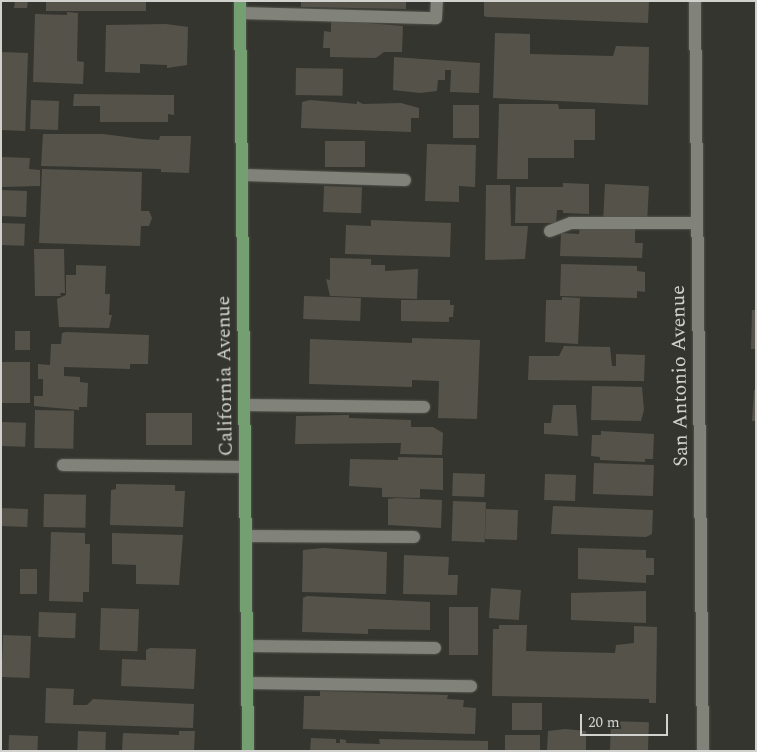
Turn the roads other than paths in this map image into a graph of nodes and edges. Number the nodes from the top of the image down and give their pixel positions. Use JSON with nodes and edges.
{"nodes":[{"id":1,"x":437,"y":1,"type":"edge"},
{"id":2,"x":695,"y":1,"type":"edge"},
{"id":3,"x":240,"y":7,"type":"edge"},
{"id":4,"x":242,"y":175,"type":"junction"},
{"id":5,"x":405,"y":180,"type":"dead end"},
{"id":6,"x":697,"y":223,"type":"junction"},
{"id":7,"x":550,"y":231,"type":"dead end"},
{"id":8,"x":244,"y":405,"type":"junction"},
{"id":9,"x":424,"y":407,"type":"dead end"},
{"id":10,"x":63,"y":465,"type":"dead end"},
{"id":11,"x":245,"y":467,"type":"junction"},
{"id":12,"x":246,"y":536,"type":"junction"},
{"id":13,"x":414,"y":537,"type":"dead end"},
{"id":14,"x":247,"y":646,"type":"junction"},
{"id":15,"x":435,"y":648,"type":"dead end"},
{"id":16,"x":247,"y":683,"type":"junction"},
{"id":17,"x":471,"y":686,"type":"dead end"},
{"id":18,"x":248,"y":751,"type":"edge"},
{"id":19,"x":703,"y":751,"type":"edge"}],
"edges":[{"from":1,"to":3,"type":"street"},
{"from":2,"to":6,"type":"street","name":"San Antonio Avenue"},
{"from":3,"to":4,"type":"main road","name":"California Avenue"},
{"from":4,"to":5,"type":"street"},
{"from":4,"to":8,"type":"main road","name":"California Avenue"},
{"from":6,"to":7,"type":"street"},
{"from":6,"to":19,"type":"street","name":"San Antonio Avenue"},
{"from":8,"to":9,"type":"street"},
{"from":8,"to":11,"type":"main road","name":"California Avenue"},
{"from":10,"to":11,"type":"street"},
{"from":11,"to":12,"type":"main road","name":"California Avenue"},
{"from":12,"to":13,"type":"street"},
{"from":12,"to":14,"type":"main road","name":"California Avenue"},
{"from":14,"to":15,"type":"street"},
{"from":14,"to":16,"type":"main road","name":"California Avenue"},
{"from":16,"to":17,"type":"street"},
{"from":16,"to":18,"type":"main road","name":"California Avenue"}]}
